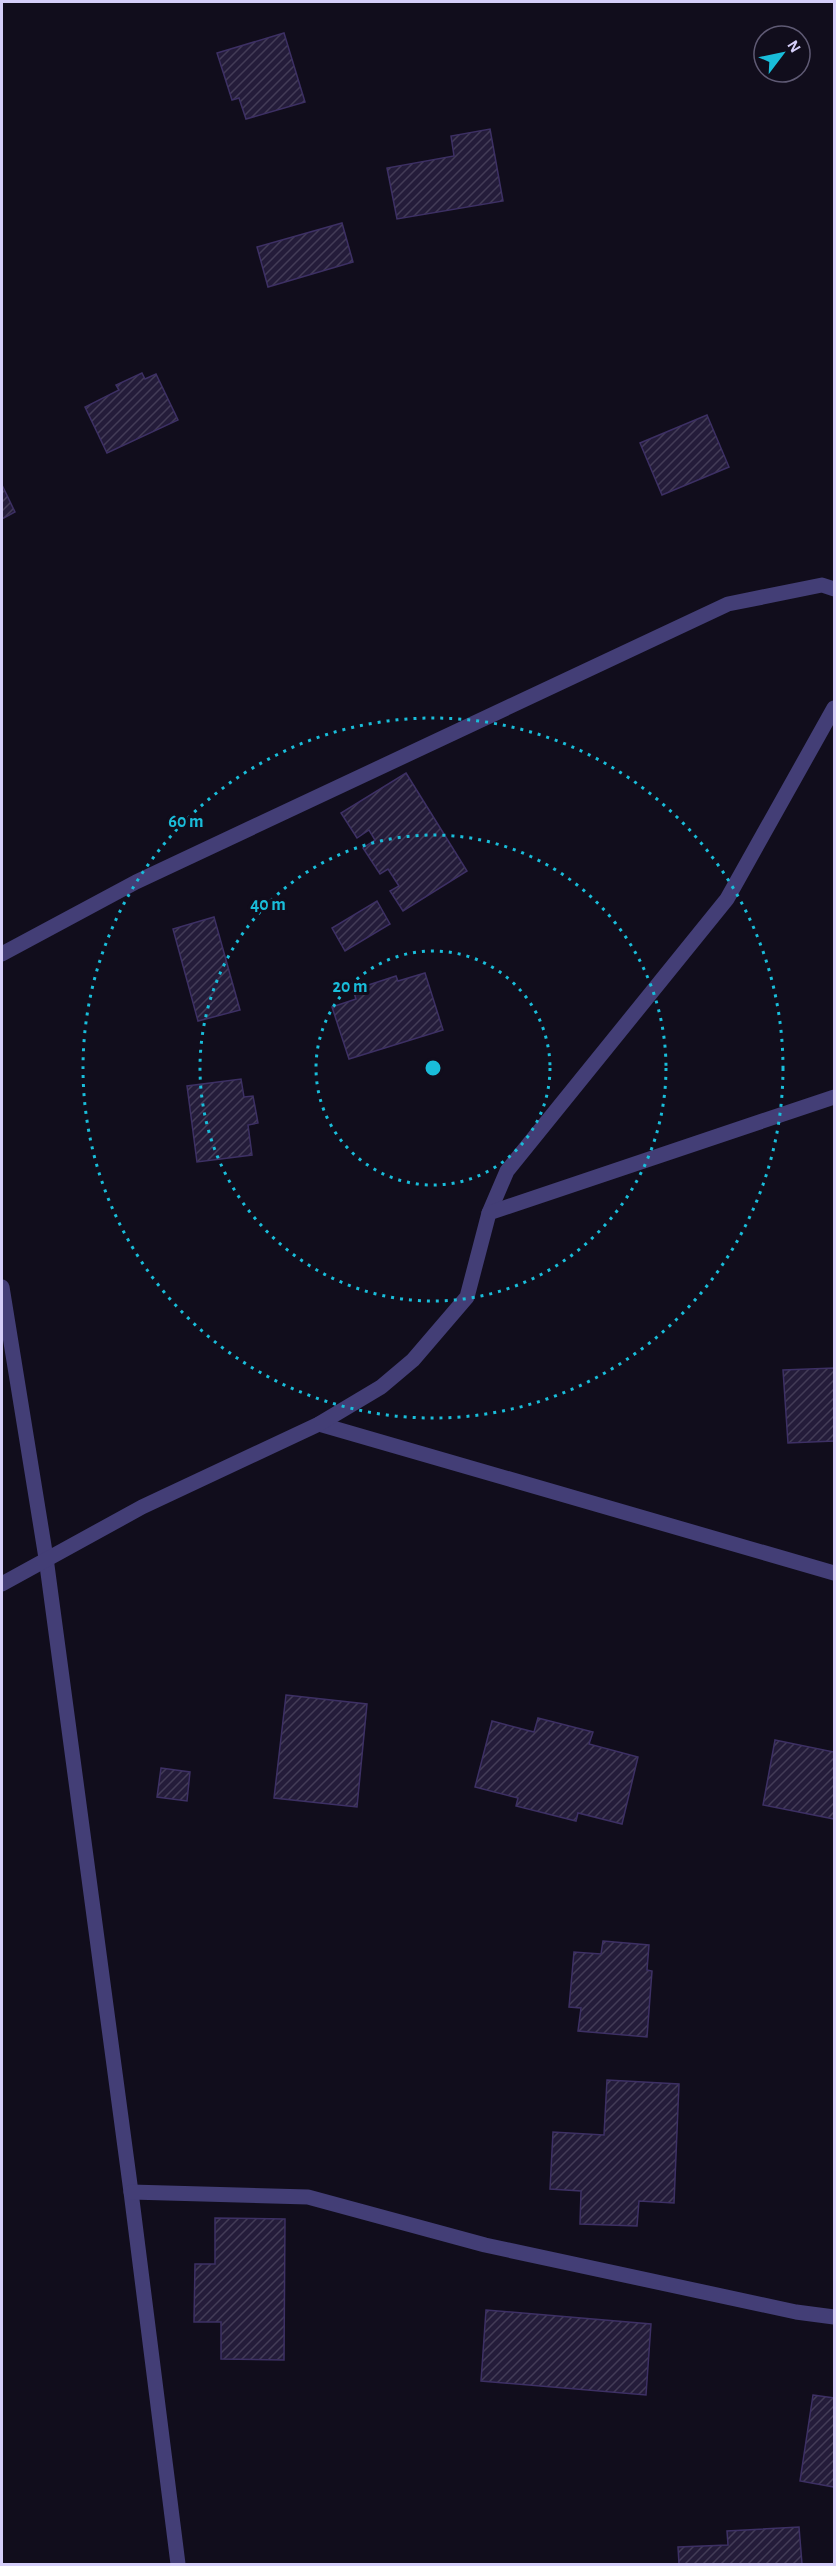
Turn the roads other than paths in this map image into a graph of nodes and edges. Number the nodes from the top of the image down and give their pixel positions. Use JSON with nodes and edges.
{"nodes":[{"id":1,"x":834,"y":589,"type":"edge"},
{"id":2,"x":834,"y":708,"type":"edge"},
{"id":3,"x":2,"y":954,"type":"edge"},
{"id":4,"x":834,"y":1097,"type":"edge"},
{"id":5,"x":489,"y":1213,"type":"junction"},
{"id":6,"x":2,"y":1287,"type":"edge"},
{"id":7,"x":319,"y":1424,"type":"junction"},
{"id":8,"x":46,"y":1558,"type":"junction"},
{"id":9,"x":834,"y":1573,"type":"edge"},
{"id":10,"x":2,"y":1584,"type":"edge"},
{"id":11,"x":131,"y":2192,"type":"junction"},
{"id":12,"x":834,"y":2317,"type":"edge"},
{"id":13,"x":178,"y":2565,"type":"edge"}],
"edges":[{"from":1,"to":3,"type":"street"},
{"from":2,"to":5,"type":"street"},
{"from":4,"to":5,"type":"street"},
{"from":5,"to":7,"type":"street"},
{"from":6,"to":8,"type":"street"},
{"from":7,"to":8,"type":"street"},
{"from":7,"to":9,"type":"street"},
{"from":8,"to":10,"type":"street"},
{"from":8,"to":11,"type":"street"},
{"from":11,"to":12,"type":"street"},
{"from":11,"to":13,"type":"street"}]}
